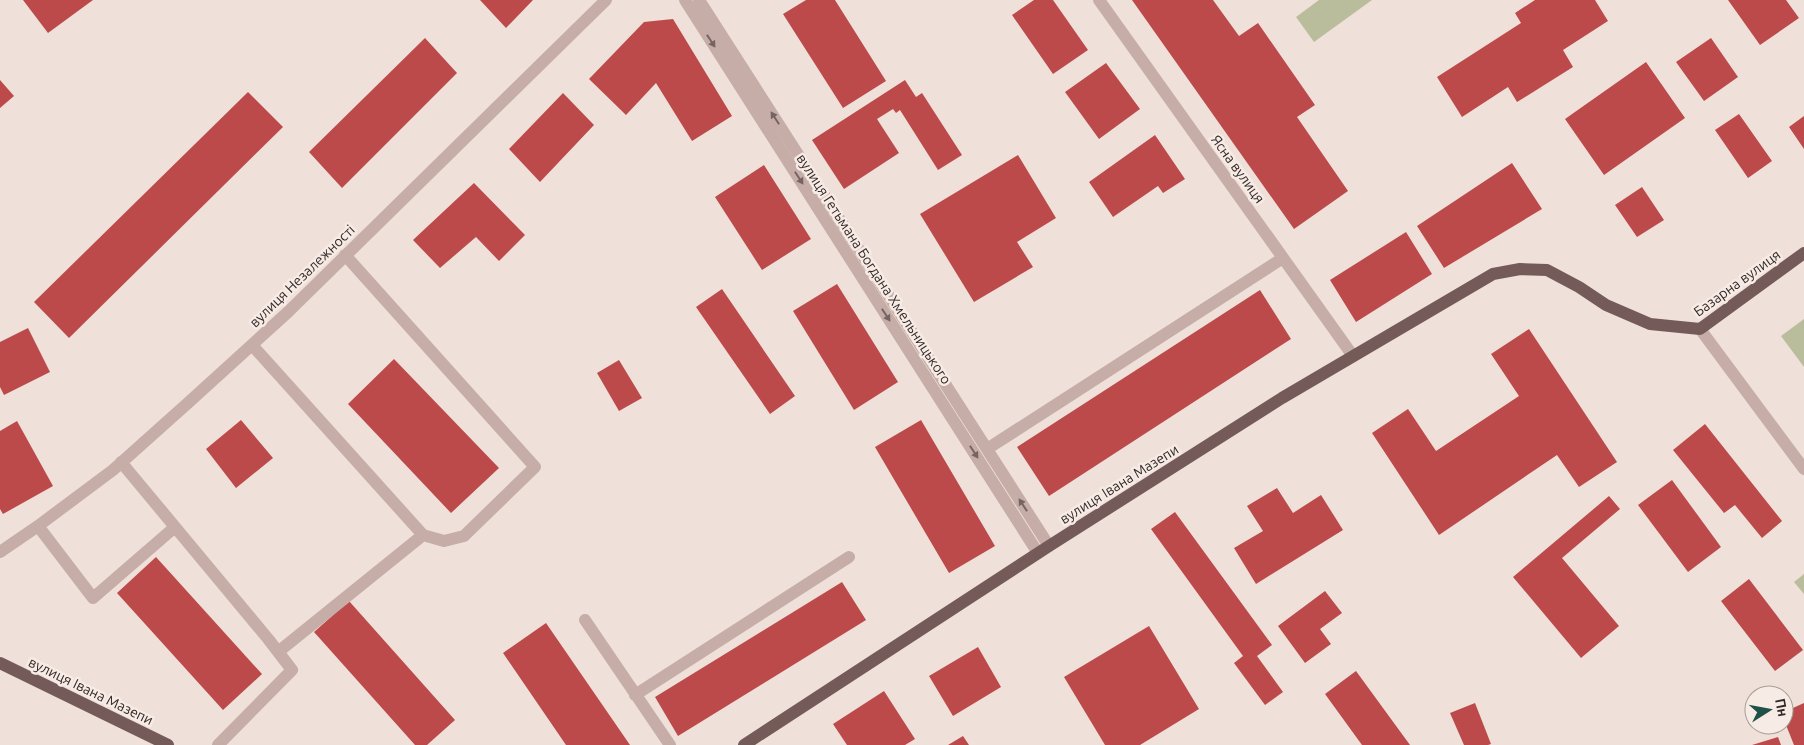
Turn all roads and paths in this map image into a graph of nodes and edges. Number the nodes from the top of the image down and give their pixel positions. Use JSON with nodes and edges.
{"nodes":[{"id":1,"x":606,"y":0,"type":"edge"},
{"id":2,"x":685,"y":0,"type":"edge"},
{"id":3,"x":700,"y":0,"type":"edge"},
{"id":4,"x":1098,"y":0,"type":"edge"},
{"id":5,"x":1804,"y":253,"type":"edge"},
{"id":6,"x":346,"y":255,"type":"junction"},
{"id":7,"x":1283,"y":258,"type":"junction"},
{"id":8,"x":1520,"y":269,"type":"joint"},
{"id":9,"x":1700,"y":329,"type":"junction"},
{"id":10,"x":252,"y":344,"type":"junction"},
{"id":11,"x":1353,"y":356,"type":"junction"},
{"id":12,"x":987,"y":450,"type":"junction"},
{"id":13,"x":121,"y":462,"type":"junction"},
{"id":14,"x":1804,"y":469,"type":"edge"},
{"id":15,"x":38,"y":526,"type":"junction"},
{"id":16,"x":175,"y":527,"type":"junction"},
{"id":17,"x":423,"y":535,"type":"junction"},
{"id":18,"x":1044,"y":550,"type":"junction"},
{"id":19,"x":0,"y":552,"type":"edge"},
{"id":20,"x":849,"y":557,"type":"dead end"},
{"id":21,"x":585,"y":620,"type":"dead end"},
{"id":22,"x":278,"y":652,"type":"junction"},
{"id":23,"x":0,"y":664,"type":"edge"},
{"id":24,"x":635,"y":694,"type":"junction"},
{"id":25,"x":168,"y":745,"type":"edge"},
{"id":26,"x":218,"y":745,"type":"edge"},
{"id":27,"x":670,"y":745,"type":"edge"},
{"id":28,"x":744,"y":745,"type":"edge"}],
"edges":[{"from":1,"to":6,"type":"street","name":"вулиця Незалежності"},
{"from":2,"to":18,"type":"street","name":"вулиця Гетьмана Богдана Хмельницького","one_way":true},
{"from":12,"to":3,"type":"street","name":"вулиця Гетьмана Богдана Хмельницького","one_way":true},
{"from":4,"to":7,"type":"street","name":"Ясна вулиця"},
{"from":5,"to":9,"type":"main road","name":"Базарна вулиця"},
{"from":6,"to":10,"type":"street","name":"вулиця Незалежності"},
{"from":6,"to":17,"type":"street"},
{"from":7,"to":11,"type":"street","name":"Ясна вулиця"},
{"from":7,"to":12,"type":"street"},
{"from":8,"to":9,"type":"main road","name":"Базарна вулиця"},
{"from":8,"to":11,"type":"main road","name":"вулиця Івана Мазепи"},
{"from":9,"to":14,"type":"street"},
{"from":10,"to":13,"type":"street","name":"вулиця Незалежності"},
{"from":10,"to":17,"type":"street"},
{"from":11,"to":18,"type":"main road","name":"вулиця Івана Мазепи"},
{"from":18,"to":12,"type":"street","name":"вулиця Гетьмана Богдана Хмельницького","one_way":true},
{"from":13,"to":15,"type":"street","name":"вулиця Незалежності"},
{"from":13,"to":16,"type":"street"},
{"from":15,"to":16,"type":"street"},
{"from":15,"to":19,"type":"street","name":"вулиця Незалежності"},
{"from":16,"to":22,"type":"street"},
{"from":17,"to":22,"type":"street"},
{"from":18,"to":28,"type":"main road","name":"вулиця Івана Мазепи"},
{"from":20,"to":24,"type":"street"},
{"from":21,"to":24,"type":"street"},
{"from":22,"to":26,"type":"street"},
{"from":23,"to":25,"type":"main road","name":"вулиця Івана Мазепи"},
{"from":24,"to":27,"type":"street"}]}
